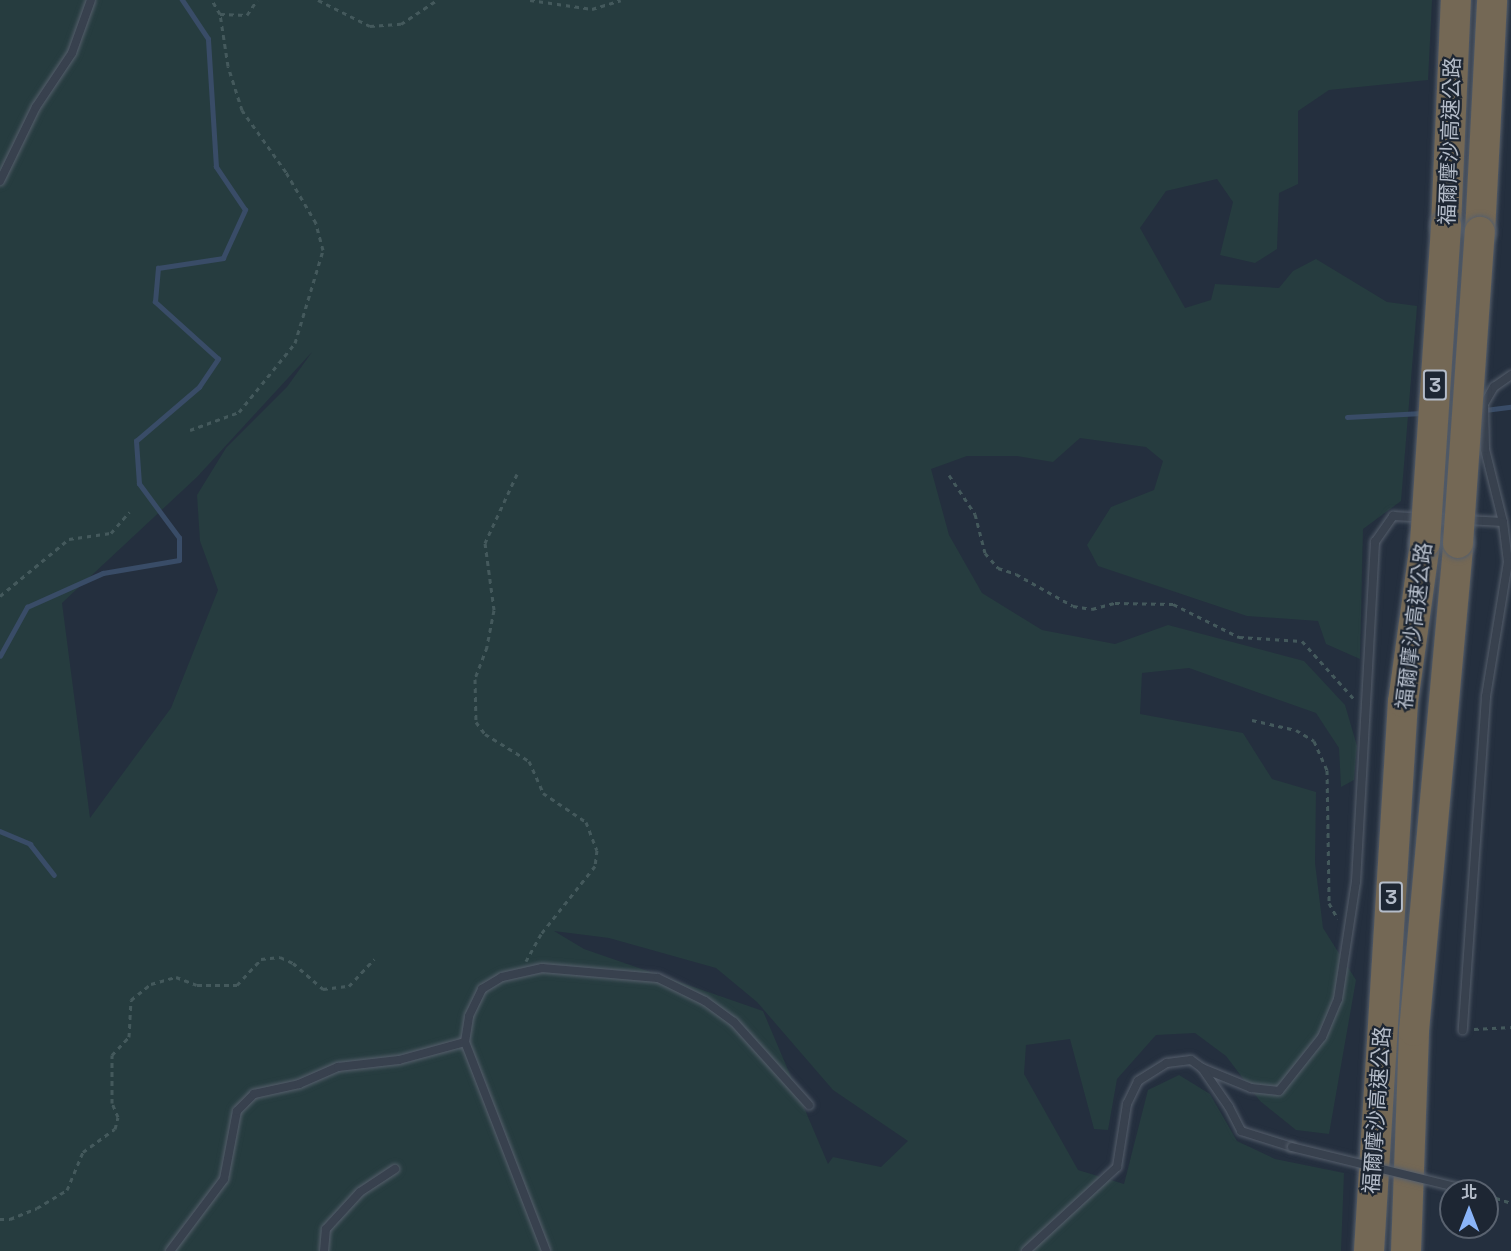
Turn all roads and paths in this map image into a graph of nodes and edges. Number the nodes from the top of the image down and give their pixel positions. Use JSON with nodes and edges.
{"nodes":[{"id":1,"x":91,"y":0,"type":"edge"},
{"id":2,"x":212,"y":0,"type":"edge"},
{"id":3,"x":257,"y":0,"type":"edge"},
{"id":4,"x":318,"y":0,"type":"edge"},
{"id":5,"x":437,"y":0,"type":"edge"},
{"id":6,"x":531,"y":0,"type":"edge"},
{"id":7,"x":621,"y":0,"type":"edge"},
{"id":8,"x":1456,"y":0,"type":"edge"},
{"id":9,"x":1492,"y":0,"type":"edge"},
{"id":10,"x":220,"y":14,"type":"junction"},
{"id":11,"x":0,"y":181,"type":"edge"},
{"id":12,"x":1511,"y":375,"type":"edge"},
{"id":13,"x":190,"y":430,"type":"dead end"},
{"id":14,"x":517,"y":474,"type":"dead end"},
{"id":15,"x":949,"y":475,"type":"dead end"},
{"id":16,"x":129,"y":512,"type":"dead end"},
{"id":17,"x":1503,"y":522,"type":"junction"},
{"id":18,"x":0,"y":596,"type":"edge"},
{"id":19,"x":1367,"y":711,"type":"junction"},
{"id":20,"x":1252,"y":720,"type":"dead end"},
{"id":21,"x":1348,"y":937,"type":"junction"},
{"id":22,"x":374,"y":959,"type":"dead end"},
{"id":23,"x":519,"y":973,"type":"junction"},
{"id":24,"x":1511,"y":1027,"type":"edge"},
{"id":25,"x":1463,"y":1030,"type":"joint"},
{"id":26,"x":465,"y":1042,"type":"junction"},
{"id":27,"x":1202,"y":1068,"type":"junction"},
{"id":28,"x":809,"y":1105,"type":"dead end"},
{"id":29,"x":395,"y":1169,"type":"dead end"},
{"id":30,"x":1439,"y":1183,"type":"edge"},
{"id":31,"x":0,"y":1219,"type":"edge"},
{"id":32,"x":170,"y":1251,"type":"edge"},
{"id":33,"x":324,"y":1251,"type":"edge"},
{"id":34,"x":546,"y":1251,"type":"edge"},
{"id":35,"x":1026,"y":1251,"type":"edge"},
{"id":36,"x":1369,"y":1251,"type":"edge"},
{"id":37,"x":1406,"y":1251,"type":"edge"}],
"edges":[{"from":1,"to":11,"type":"lane"},
{"from":2,"to":10,"type":"path"},
{"from":3,"to":10,"type":"path"},
{"from":4,"to":5,"type":"path"},
{"from":6,"to":7,"type":"path"},
{"from":8,"to":36,"type":"highway","name":"福爾摩沙高速公路","number":"3","bridge":true},
{"from":9,"to":37,"type":"highway","name":"福爾摩沙高速公路","number":"3","bridge":true},
{"from":10,"to":13,"type":"path"},
{"from":12,"to":17,"type":"lane"},
{"from":14,"to":23,"type":"path"},
{"from":15,"to":19,"type":"path"},
{"from":16,"to":18,"type":"path"},
{"from":17,"to":19,"type":"lane"},
{"from":17,"to":25,"type":"lane"},
{"from":19,"to":21,"type":"lane"},
{"from":20,"to":21,"type":"path"},
{"from":21,"to":27,"type":"lane"},
{"from":22,"to":31,"type":"path"},
{"from":23,"to":26,"type":"lane"},
{"from":23,"to":28,"type":"lane"},
{"from":24,"to":25,"type":"path"},
{"from":26,"to":32,"type":"lane"},
{"from":26,"to":34,"type":"lane"},
{"from":27,"to":30,"type":"lane","bridge":true},
{"from":27,"to":35,"type":"lane"},
{"from":29,"to":33,"type":"lane"}]}
